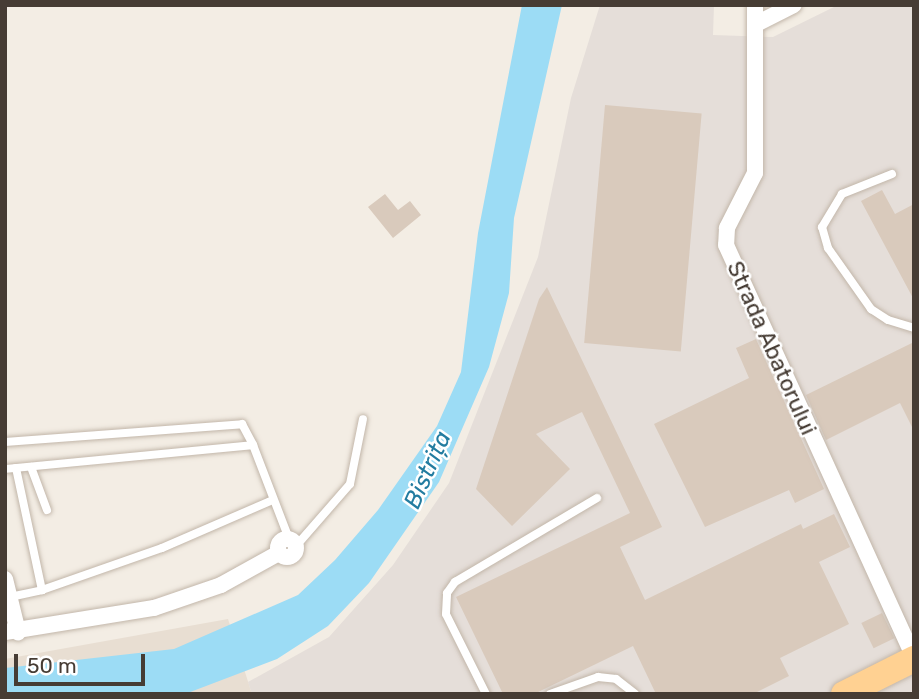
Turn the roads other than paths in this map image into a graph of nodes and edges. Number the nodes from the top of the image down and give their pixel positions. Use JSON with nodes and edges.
{"nodes":[{"id":1,"x":755,"y":5,"type":"edge"},
{"id":2,"x":794,"y":5,"type":"edge"},
{"id":3,"x":756,"y":24,"type":"junction"},
{"id":4,"x":891,"y":174,"type":"dead end"},
{"id":5,"x":914,"y":328,"type":"edge"},
{"id":6,"x":363,"y":419,"type":"dead end"},
{"id":7,"x":5,"y":442,"type":"edge"},
{"id":8,"x":253,"y":445,"type":"junction"},
{"id":9,"x":31,"y":467,"type":"junction"},
{"id":10,"x":16,"y":468,"type":"junction"},
{"id":11,"x":5,"y":470,"type":"edge"},
{"id":12,"x":597,"y":498,"type":"dead end"},
{"id":13,"x":274,"y":500,"type":"junction"},
{"id":14,"x":47,"y":510,"type":"dead end"},
{"id":15,"x":287,"y":544,"type":"junction"},
{"id":16,"x":5,"y":579,"type":"edge"},
{"id":17,"x":42,"y":590,"type":"junction"},
{"id":18,"x":10,"y":597,"type":"junction"},
{"id":19,"x":12,"y":632,"type":"edge"},
{"id":20,"x":914,"y":658,"type":"edge"},
{"id":21,"x":577,"y":689,"type":"edge"},
{"id":22,"x":486,"y":694,"type":"edge"},
{"id":23,"x":550,"y":694,"type":"edge"},
{"id":24,"x":635,"y":694,"type":"edge"},
{"id":25,"x":844,"y":694,"type":"edge"}],
"edges":[{"from":1,"to":3,"type":"street","name":"Strada Abatorului"},
{"from":2,"to":3,"type":"street"},
{"from":3,"to":20,"type":"street","name":"Strada Abatorului"},
{"from":4,"to":5,"type":"lane"},
{"from":6,"to":15,"type":"lane"},
{"from":7,"to":8,"type":"lane"},
{"from":8,"to":9,"type":"lane"},
{"from":8,"to":13,"type":"lane"},
{"from":9,"to":10,"type":"lane"},
{"from":9,"to":14,"type":"lane"},
{"from":10,"to":11,"type":"lane"},
{"from":10,"to":17,"type":"lane"},
{"from":12,"to":22,"type":"lane"},
{"from":13,"to":15,"type":"lane"},
{"from":13,"to":17,"type":"lane"},
{"from":15,"to":19,"type":"street"},
{"from":16,"to":18,"type":"street"},
{"from":17,"to":18,"type":"lane"},
{"from":18,"to":19,"type":"street"},
{"from":20,"to":25,"type":"main road"},
{"from":21,"to":23,"type":"lane"},
{"from":21,"to":24,"type":"lane"}]}
